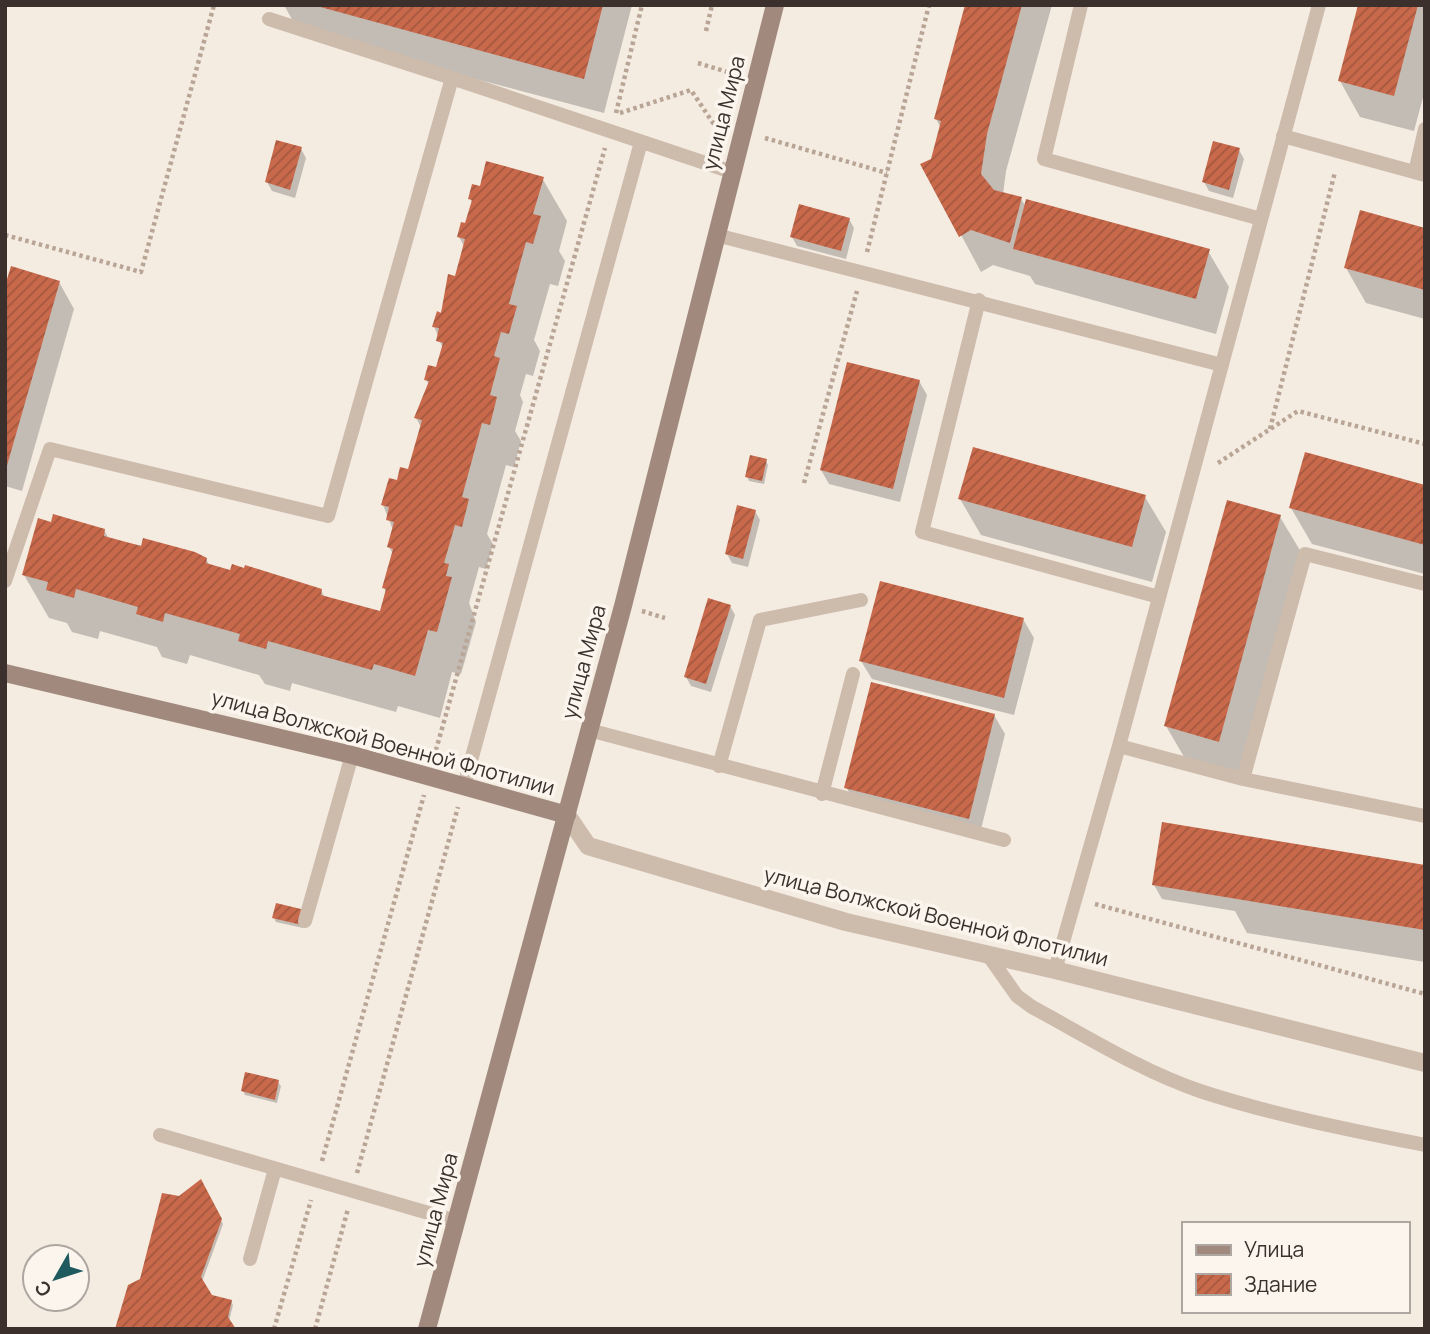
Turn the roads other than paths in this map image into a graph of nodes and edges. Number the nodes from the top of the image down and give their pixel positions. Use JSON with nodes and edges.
{"nodes":[{"id":1,"x":775,"y":5,"type":"edge"},
{"id":2,"x":1081,"y":5,"type":"edge"},
{"id":3,"x":1318,"y":5,"type":"edge"},
{"id":4,"x":268,"y":19,"type":"dead end"},
{"id":5,"x":452,"y":78,"type":"junction"},
{"id":6,"x":1425,"y":129,"type":"edge"},
{"id":7,"x":1283,"y":136,"type":"junction"},
{"id":8,"x":640,"y":142,"type":"junction"},
{"id":9,"x":732,"y":172,"type":"junction"},
{"id":10,"x":1420,"y":174,"type":"edge"},
{"id":11,"x":1261,"y":219,"type":"junction"},
{"id":12,"x":716,"y":235,"type":"junction"},
{"id":13,"x":979,"y":300,"type":"junction"},
{"id":14,"x":1222,"y":365,"type":"junction"},
{"id":15,"x":5,"y":582,"type":"edge"},
{"id":16,"x":1425,"y":584,"type":"edge"},
{"id":17,"x":1159,"y":597,"type":"junction"},
{"id":18,"x":860,"y":600,"type":"dead end"},
{"id":19,"x":5,"y":673,"type":"edge"},
{"id":20,"x":853,"y":674,"type":"dead end"},
{"id":21,"x":589,"y":730,"type":"junction"},
{"id":22,"x":1119,"y":746,"type":"junction"},
{"id":23,"x":352,"y":755,"type":"junction"},
{"id":24,"x":719,"y":766,"type":"junction"},
{"id":25,"x":1244,"y":779,"type":"junction"},
{"id":26,"x":464,"y":786,"type":"junction"},
{"id":27,"x":822,"y":794,"type":"junction"},
{"id":28,"x":567,"y":815,"type":"junction"},
{"id":29,"x":1425,"y":816,"type":"edge"},
{"id":30,"x":1004,"y":840,"type":"dead end"},
{"id":31,"x":305,"y":921,"type":"dead end"},
{"id":32,"x":988,"y":955,"type":"junction"},
{"id":33,"x":1055,"y":970,"type":"junction"},
{"id":34,"x":1425,"y":1063,"type":"edge"},
{"id":35,"x":160,"y":1135,"type":"dead end"},
{"id":36,"x":1425,"y":1145,"type":"edge"},
{"id":37,"x":275,"y":1168,"type":"junction"},
{"id":38,"x":457,"y":1221,"type":"junction"},
{"id":39,"x":250,"y":1259,"type":"dead end"},
{"id":40,"x":427,"y":1329,"type":"edge"}],
"edges":[{"from":1,"to":9,"type":"street","name":"улица Мира"},
{"from":2,"to":11,"type":"lane"},
{"from":3,"to":7,"type":"lane"},
{"from":4,"to":5,"type":"lane"},
{"from":5,"to":8,"type":"lane"},
{"from":5,"to":15,"type":"lane"},
{"from":6,"to":10,"type":"lane"},
{"from":7,"to":10,"type":"lane"},
{"from":7,"to":11,"type":"lane"},
{"from":8,"to":9,"type":"lane"},
{"from":8,"to":26,"type":"lane"},
{"from":9,"to":12,"type":"street","name":"улица Мира"},
{"from":11,"to":14,"type":"lane"},
{"from":12,"to":13,"type":"lane"},
{"from":12,"to":21,"type":"street","name":"улица Мира"},
{"from":13,"to":14,"type":"lane"},
{"from":13,"to":17,"type":"lane"},
{"from":14,"to":17,"type":"lane"},
{"from":16,"to":25,"type":"lane"},
{"from":17,"to":22,"type":"lane"},
{"from":18,"to":24,"type":"lane"},
{"from":19,"to":23,"type":"street","name":"улица Волжской Военной Флотилии"},
{"from":20,"to":27,"type":"lane"},
{"from":21,"to":24,"type":"lane"},
{"from":21,"to":28,"type":"street","name":"улица Мира"},
{"from":22,"to":25,"type":"lane"},
{"from":22,"to":33,"type":"lane"},
{"from":23,"to":26,"type":"street","name":"улица Волжской Военной Флотилии"},
{"from":23,"to":31,"type":"lane"},
{"from":24,"to":27,"type":"lane"},
{"from":25,"to":29,"type":"lane"},
{"from":26,"to":28,"type":"street","name":"улица Волжской Военной Флотилии"},
{"from":27,"to":30,"type":"lane"},
{"from":28,"to":32,"type":"street","name":"улица Волжской Военной Флотилии"},
{"from":28,"to":38,"type":"street","name":"улица Мира"},
{"from":32,"to":33,"type":"street","name":"улица Волжской Военной Флотилии"},
{"from":32,"to":36,"type":"lane"},
{"from":33,"to":34,"type":"street","name":"улица Волжской Военной Флотилии"},
{"from":35,"to":37,"type":"lane"},
{"from":37,"to":38,"type":"lane"},
{"from":37,"to":39,"type":"lane"},
{"from":38,"to":40,"type":"street","name":"улица Мира"}]}
